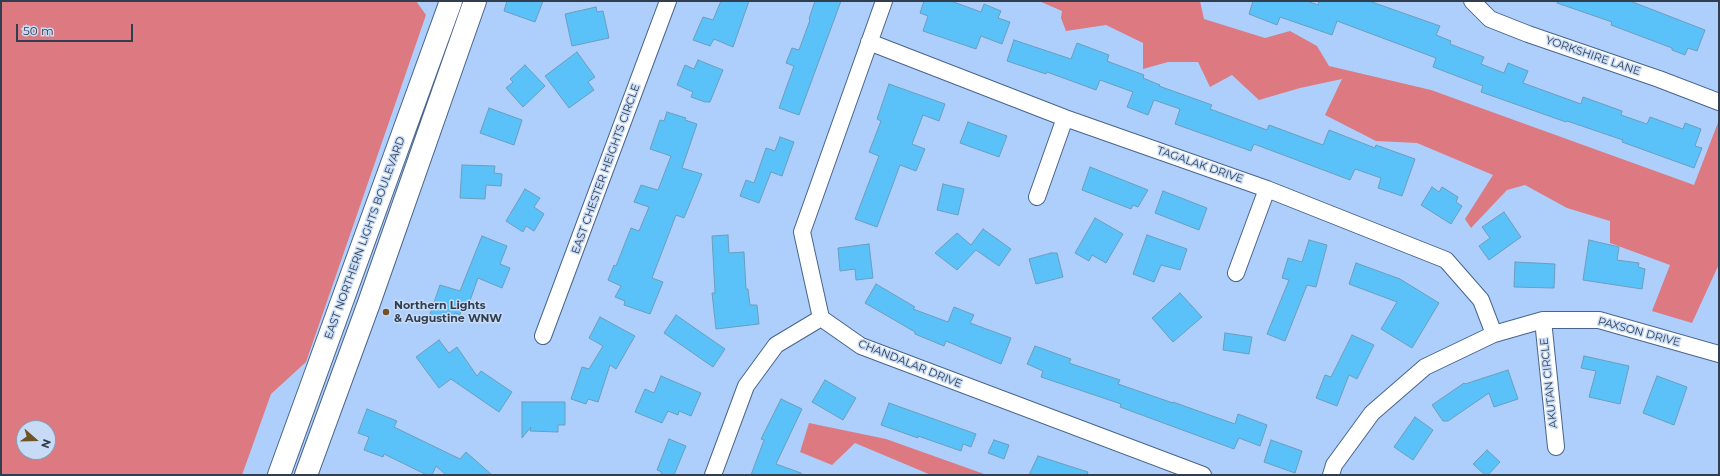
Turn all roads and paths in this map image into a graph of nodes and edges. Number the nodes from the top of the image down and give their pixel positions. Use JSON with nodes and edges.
{"nodes":[{"id":1,"x":451,"y":1,"type":"edge"},
{"id":2,"x":475,"y":1,"type":"edge"},
{"id":3,"x":668,"y":1,"type":"edge"},
{"id":4,"x":884,"y":1,"type":"edge"},
{"id":5,"x":1472,"y":1,"type":"edge"},
{"id":6,"x":869,"y":42,"type":"junction"},
{"id":7,"x":1719,"y":102,"type":"edge"},
{"id":8,"x":1065,"y":118,"type":"junction"},
{"id":9,"x":1267,"y":189,"type":"junction"},
{"id":10,"x":1037,"y":197,"type":"dead end"},
{"id":11,"x":1236,"y":272,"type":"dead end"},
{"id":12,"x":822,"y":318,"type":"junction"},
{"id":13,"x":1543,"y":320,"type":"junction"},
{"id":14,"x":1494,"y":334,"type":"junction"},
{"id":15,"x":543,"y":336,"type":"dead end"},
{"id":16,"x":1719,"y":354,"type":"edge"},
{"id":17,"x":1556,"y":446,"type":"dead end"},
{"id":18,"x":282,"y":469,"type":"edge"},
{"id":19,"x":310,"y":474,"type":"edge"},
{"id":20,"x":713,"y":475,"type":"edge"},
{"id":21,"x":1204,"y":475,"type":"edge"},
{"id":22,"x":1331,"y":475,"type":"edge"}],
"edges":[{"from":1,"to":18,"type":"main road","name":"EAST NORTHERN LIGHTS BOULEVARD"},
{"from":2,"to":19,"type":"main road"},
{"from":3,"to":15,"type":"street","name":"EAST CHESTER HEIGHTS CIRCLE"},
{"from":4,"to":6,"type":"street"},
{"from":5,"to":7,"type":"street","name":"YORKSHIRE LANE"},
{"from":6,"to":8,"type":"street","name":"TAGALAK DRIVE"},
{"from":6,"to":12,"type":"street"},
{"from":8,"to":9,"type":"street","name":"TAGALAK DRIVE"},
{"from":8,"to":10,"type":"street"},
{"from":9,"to":11,"type":"street"},
{"from":9,"to":14,"type":"street","name":"TAGALAK DRIVE"},
{"from":12,"to":20,"type":"street"},
{"from":12,"to":21,"type":"street","name":"CHANDALAR DRIVE"},
{"from":13,"to":14,"type":"street","name":"PAXSON DRIVE"},
{"from":13,"to":16,"type":"street","name":"PAXSON DRIVE"},
{"from":13,"to":17,"type":"street","name":"AKUTAN CIRCLE"},
{"from":14,"to":22,"type":"street","name":"PAXSON DRIVE"},
{"from":18,"to":19,"type":"street"}]}
